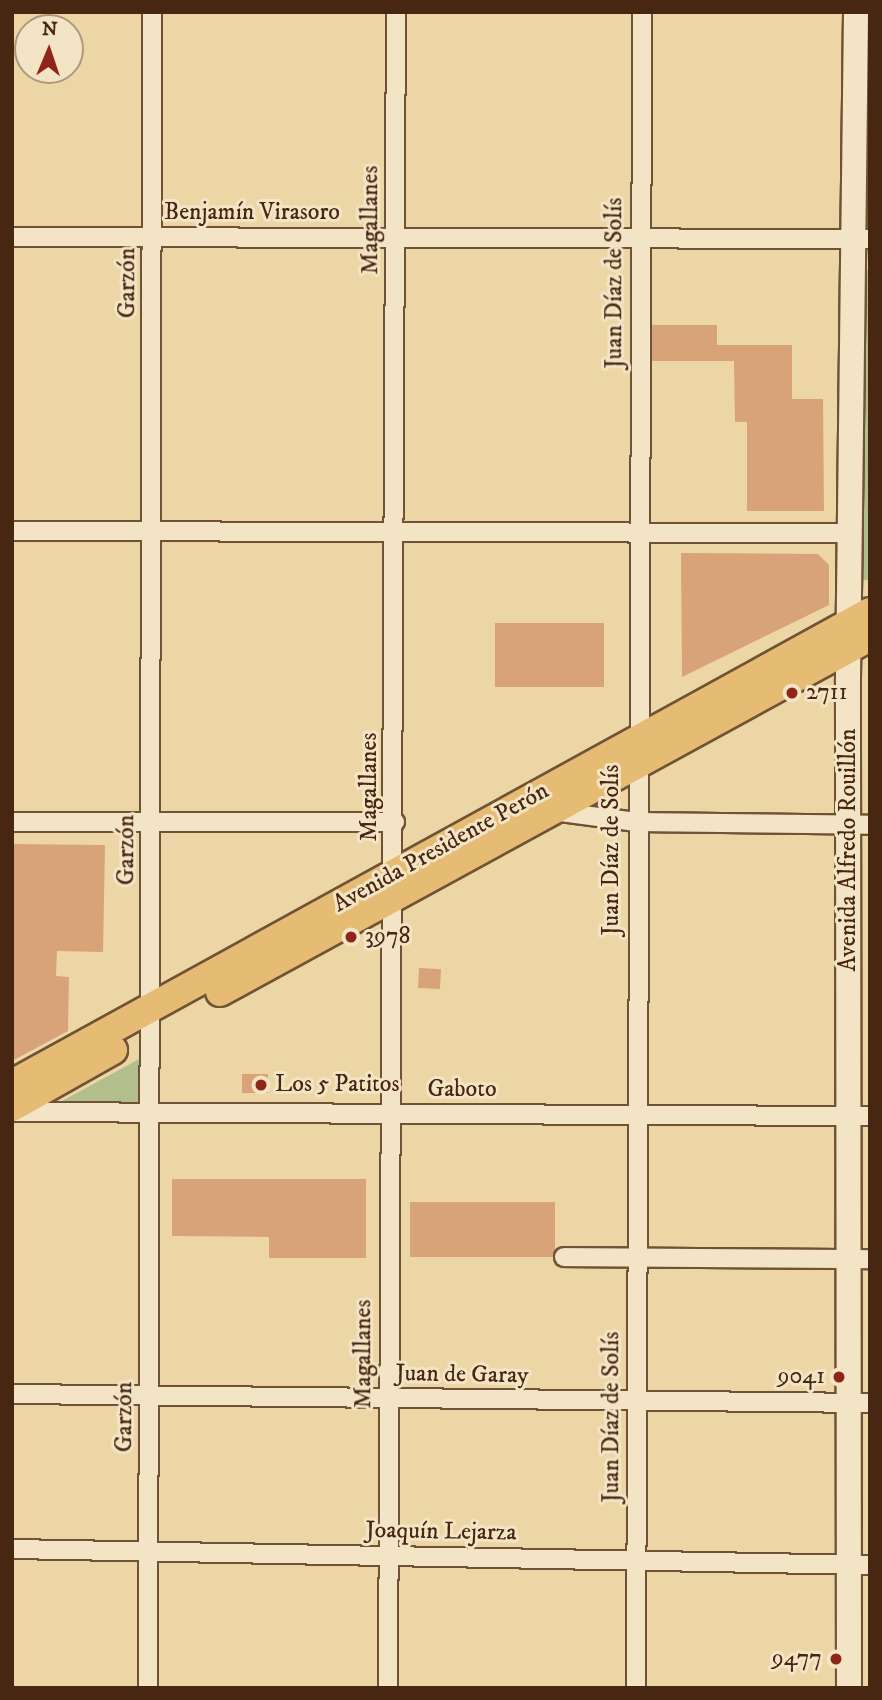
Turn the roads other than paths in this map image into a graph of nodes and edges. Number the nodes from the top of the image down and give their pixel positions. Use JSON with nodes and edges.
{"nodes":[{"id":1,"x":152,"y":12,"type":"edge"},
{"id":2,"x":396,"y":12,"type":"edge"},
{"id":3,"x":642,"y":12,"type":"edge"},
{"id":4,"x":856,"y":12,"type":"edge"},
{"id":5,"x":12,"y":237,"type":"edge"},
{"id":6,"x":152,"y":237,"type":"junction"},
{"id":7,"x":396,"y":238,"type":"junction"},
{"id":8,"x":640,"y":238,"type":"junction"},
{"id":9,"x":862,"y":239,"type":"edge"},
{"id":10,"x":12,"y":531,"type":"edge"},
{"id":11,"x":152,"y":531,"type":"junction"},
{"id":12,"x":395,"y":532,"type":"junction"},
{"id":13,"x":638,"y":533,"type":"junction"},
{"id":14,"x":850,"y":533,"type":"junction"},
{"id":15,"x":859,"y":630,"type":"edge"},
{"id":16,"x":637,"y":753,"type":"junction"},
{"id":17,"x":553,"y":811,"type":"junction"},
{"id":18,"x":12,"y":822,"type":"edge"},
{"id":19,"x":152,"y":822,"type":"junction"},
{"id":20,"x":395,"y":822,"type":"junction"},
{"id":21,"x":636,"y":822,"type":"junction"},
{"id":22,"x":859,"y":825,"type":"edge"},
{"id":23,"x":395,"y":885,"type":"junction"},
{"id":24,"x":152,"y":1018,"type":"junction"},
{"id":25,"x":12,"y":1084,"type":"edge"},
{"id":26,"x":12,"y":1110,"type":"edge"},
{"id":27,"x":151,"y":1113,"type":"junction"},
{"id":28,"x":390,"y":1114,"type":"junction"},
{"id":29,"x":636,"y":1115,"type":"junction"},
{"id":30,"x":860,"y":1116,"type":"edge"},
{"id":31,"x":564,"y":1257,"type":"dead end"},
{"id":32,"x":636,"y":1257,"type":"junction"},
{"id":33,"x":860,"y":1259,"type":"edge"},
{"id":34,"x":12,"y":1394,"type":"edge"},
{"id":35,"x":150,"y":1396,"type":"junction"},
{"id":36,"x":388,"y":1398,"type":"junction"},
{"id":37,"x":636,"y":1401,"type":"junction"},
{"id":38,"x":860,"y":1403,"type":"edge"},
{"id":39,"x":12,"y":1549,"type":"edge"},
{"id":40,"x":149,"y":1551,"type":"junction"},
{"id":41,"x":389,"y":1556,"type":"junction"},
{"id":42,"x":636,"y":1560,"type":"junction"},
{"id":43,"x":860,"y":1564,"type":"edge"},
{"id":44,"x":148,"y":1688,"type":"edge"},
{"id":45,"x":388,"y":1688,"type":"edge"},
{"id":46,"x":636,"y":1688,"type":"edge"},
{"id":47,"x":849,"y":1688,"type":"edge"}],
"edges":[{"from":1,"to":6,"type":"street","name":"Garzón"},
{"from":2,"to":7,"type":"street","name":"Magallanes"},
{"from":3,"to":8,"type":"street","name":"Juan Díaz de Solís"},
{"from":4,"to":9,"type":"street","name":"Avenida Alfredo Rouillón"},
{"from":5,"to":6,"type":"street","name":"Benjamín Virasoro"},
{"from":6,"to":7,"type":"street","name":"Benjamín Virasoro"},
{"from":6,"to":11,"type":"street","name":"Garzón"},
{"from":7,"to":8,"type":"street","name":"Benjamín Virasoro"},
{"from":7,"to":12,"type":"street","name":"Magallanes"},
{"from":8,"to":9,"type":"street","name":"Benjamín Virasoro"},
{"from":8,"to":13,"type":"street","name":"Juan Díaz de Solís"},
{"from":9,"to":14,"type":"street","name":"Avenida Alfredo Rouillón"},
{"from":10,"to":11,"type":"street"},
{"from":11,"to":12,"type":"street"},
{"from":11,"to":19,"type":"street","name":"Garzón"},
{"from":12,"to":13,"type":"street"},
{"from":12,"to":20,"type":"street","name":"Magallanes"},
{"from":13,"to":14,"type":"street"},
{"from":13,"to":16,"type":"street","name":"Juan Díaz de Solís"},
{"from":14,"to":15,"type":"street","name":"Avenida Alfredo Rouillón"},
{"from":15,"to":16,"type":"main road","name":"Avenida Presidente Perón"},
{"from":15,"to":22,"type":"street","name":"Avenida Alfredo Rouillón"},
{"from":16,"to":17,"type":"main road","name":"Avenida Presidente Perón"},
{"from":16,"to":21,"type":"street","name":"Juan Díaz de Solís"},
{"from":16,"to":23,"type":"main road","name":"Avenida Presidente Perón"},
{"from":17,"to":21,"type":"street"},
{"from":17,"to":23,"type":"main road","name":"Avenida Presidente Perón"},
{"from":18,"to":19,"type":"street"},
{"from":19,"to":20,"type":"street"},
{"from":19,"to":24,"type":"street","name":"Garzón"},
{"from":20,"to":23,"type":"street","name":"Magallanes"},
{"from":21,"to":22,"type":"street"},
{"from":21,"to":29,"type":"street","name":"Juan Díaz de Solís"},
{"from":22,"to":30,"type":"street","name":"Avenida Alfredo Rouillón"},
{"from":23,"to":24,"type":"main road","name":"Avenida Presidente Perón"},
{"from":23,"to":28,"type":"street","name":"Magallanes"},
{"from":24,"to":25,"type":"main road","name":"Avenida Presidente Perón"},
{"from":24,"to":26,"type":"main road","name":"Avenida Presidente Perón"},
{"from":24,"to":27,"type":"street","name":"Garzón"},
{"from":26,"to":27,"type":"street","name":"Gaboto"},
{"from":27,"to":28,"type":"street","name":"Gaboto"},
{"from":27,"to":35,"type":"street","name":"Garzón"},
{"from":28,"to":29,"type":"street","name":"Gaboto"},
{"from":28,"to":36,"type":"street","name":"Magallanes"},
{"from":29,"to":30,"type":"street","name":"Gaboto"},
{"from":29,"to":32,"type":"street","name":"Juan Díaz de Solís"},
{"from":30,"to":33,"type":"street","name":"Avenida Alfredo Rouillón"},
{"from":31,"to":32,"type":"street"},
{"from":32,"to":33,"type":"street"},
{"from":32,"to":37,"type":"street","name":"Juan Díaz de Solís"},
{"from":33,"to":38,"type":"street","name":"Avenida Alfredo Rouillón"},
{"from":34,"to":35,"type":"street","name":"Juan de Garay"},
{"from":35,"to":36,"type":"street","name":"Juan de Garay"},
{"from":35,"to":40,"type":"street","name":"Garzón"},
{"from":36,"to":37,"type":"street","name":"Juan de Garay"},
{"from":36,"to":41,"type":"street","name":"Magallanes"},
{"from":37,"to":38,"type":"street","name":"Juan de Garay"},
{"from":37,"to":42,"type":"street","name":"Juan Díaz de Solís"},
{"from":38,"to":43,"type":"street","name":"Avenida Alfredo Rouillón"},
{"from":39,"to":40,"type":"street","name":"Joaquín Lejarza"},
{"from":40,"to":41,"type":"street","name":"Joaquín Lejarza"},
{"from":40,"to":44,"type":"street","name":"Garzón"},
{"from":41,"to":42,"type":"street","name":"Joaquín Lejarza"},
{"from":41,"to":45,"type":"street","name":"Magallanes"},
{"from":42,"to":43,"type":"street","name":"Joaquín Lejarza"},
{"from":42,"to":46,"type":"street","name":"Juan Díaz de Solís"},
{"from":43,"to":47,"type":"street","name":"Avenida Alfredo Rouillón"}]}
